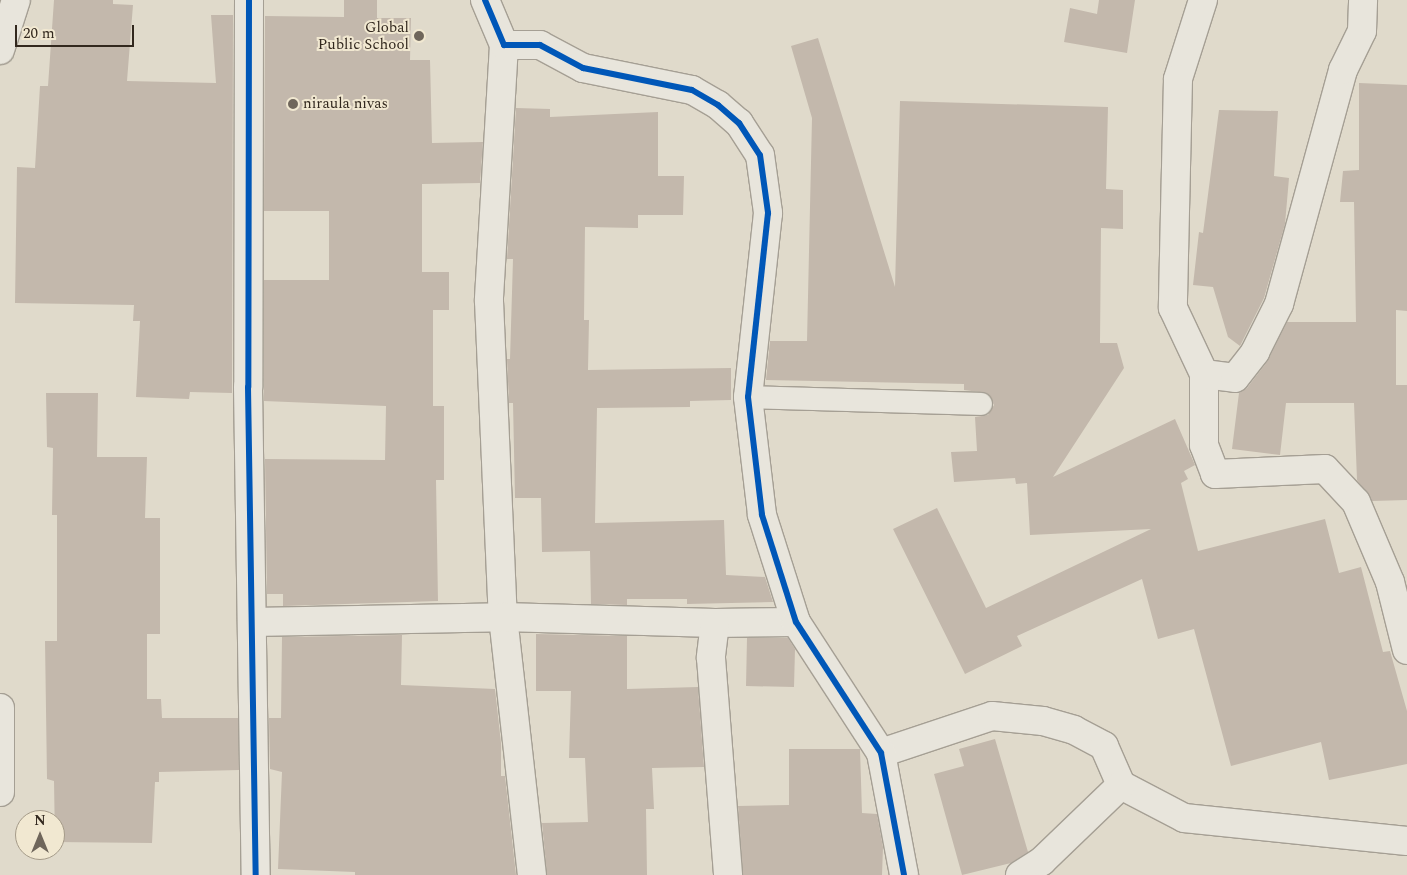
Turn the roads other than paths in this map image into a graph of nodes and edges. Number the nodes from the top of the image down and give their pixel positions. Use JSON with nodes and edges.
{"nodes":[{"id":1,"x":16,"y":0,"type":"edge"},
{"id":2,"x":250,"y":0,"type":"edge"},
{"id":3,"x":485,"y":0,"type":"edge"},
{"id":4,"x":1203,"y":0,"type":"edge"},
{"id":5,"x":1363,"y":0,"type":"edge"},
{"id":6,"x":504,"y":45,"type":"junction"},
{"id":7,"x":0,"y":50,"type":"edge"},
{"id":8,"x":1204,"y":374,"type":"junction"},
{"id":9,"x":748,"y":397,"type":"junction"},
{"id":10,"x":981,"y":404,"type":"dead end"},
{"id":11,"x":504,"y":617,"type":"junction"},
{"id":12,"x":254,"y":622,"type":"junction"},
{"id":13,"x":796,"y":622,"type":"junction"},
{"id":14,"x":715,"y":623,"type":"junction"},
{"id":15,"x":1407,"y":650,"type":"edge"},
{"id":16,"x":0,"y":708,"type":"edge"},
{"id":17,"x":881,"y":753,"type":"junction"},
{"id":18,"x":1121,"y":785,"type":"junction"},
{"id":19,"x":0,"y":792,"type":"edge"},
{"id":20,"x":1407,"y":841,"type":"edge"},
{"id":21,"x":256,"y":875,"type":"edge"},
{"id":22,"x":532,"y":875,"type":"edge"},
{"id":23,"x":728,"y":875,"type":"edge"},
{"id":24,"x":904,"y":875,"type":"edge"},
{"id":25,"x":1020,"y":875,"type":"edge"}],
"edges":[{"from":1,"to":7,"type":"street"},
{"from":2,"to":12,"type":"street"},
{"from":3,"to":6,"type":"street"},
{"from":4,"to":8,"type":"street"},
{"from":5,"to":8,"type":"street"},
{"from":6,"to":9,"type":"street"},
{"from":6,"to":11,"type":"street"},
{"from":8,"to":15,"type":"street"},
{"from":9,"to":10,"type":"lane"},
{"from":9,"to":13,"type":"street"},
{"from":11,"to":12,"type":"street"},
{"from":11,"to":14,"type":"street"},
{"from":11,"to":22,"type":"street"},
{"from":12,"to":21,"type":"street"},
{"from":13,"to":14,"type":"street"},
{"from":13,"to":17,"type":"street"},
{"from":14,"to":23,"type":"street"},
{"from":16,"to":19,"type":"street"},
{"from":17,"to":18,"type":"street"},
{"from":17,"to":24,"type":"street"},
{"from":18,"to":20,"type":"street"},
{"from":18,"to":25,"type":"street"}]}
